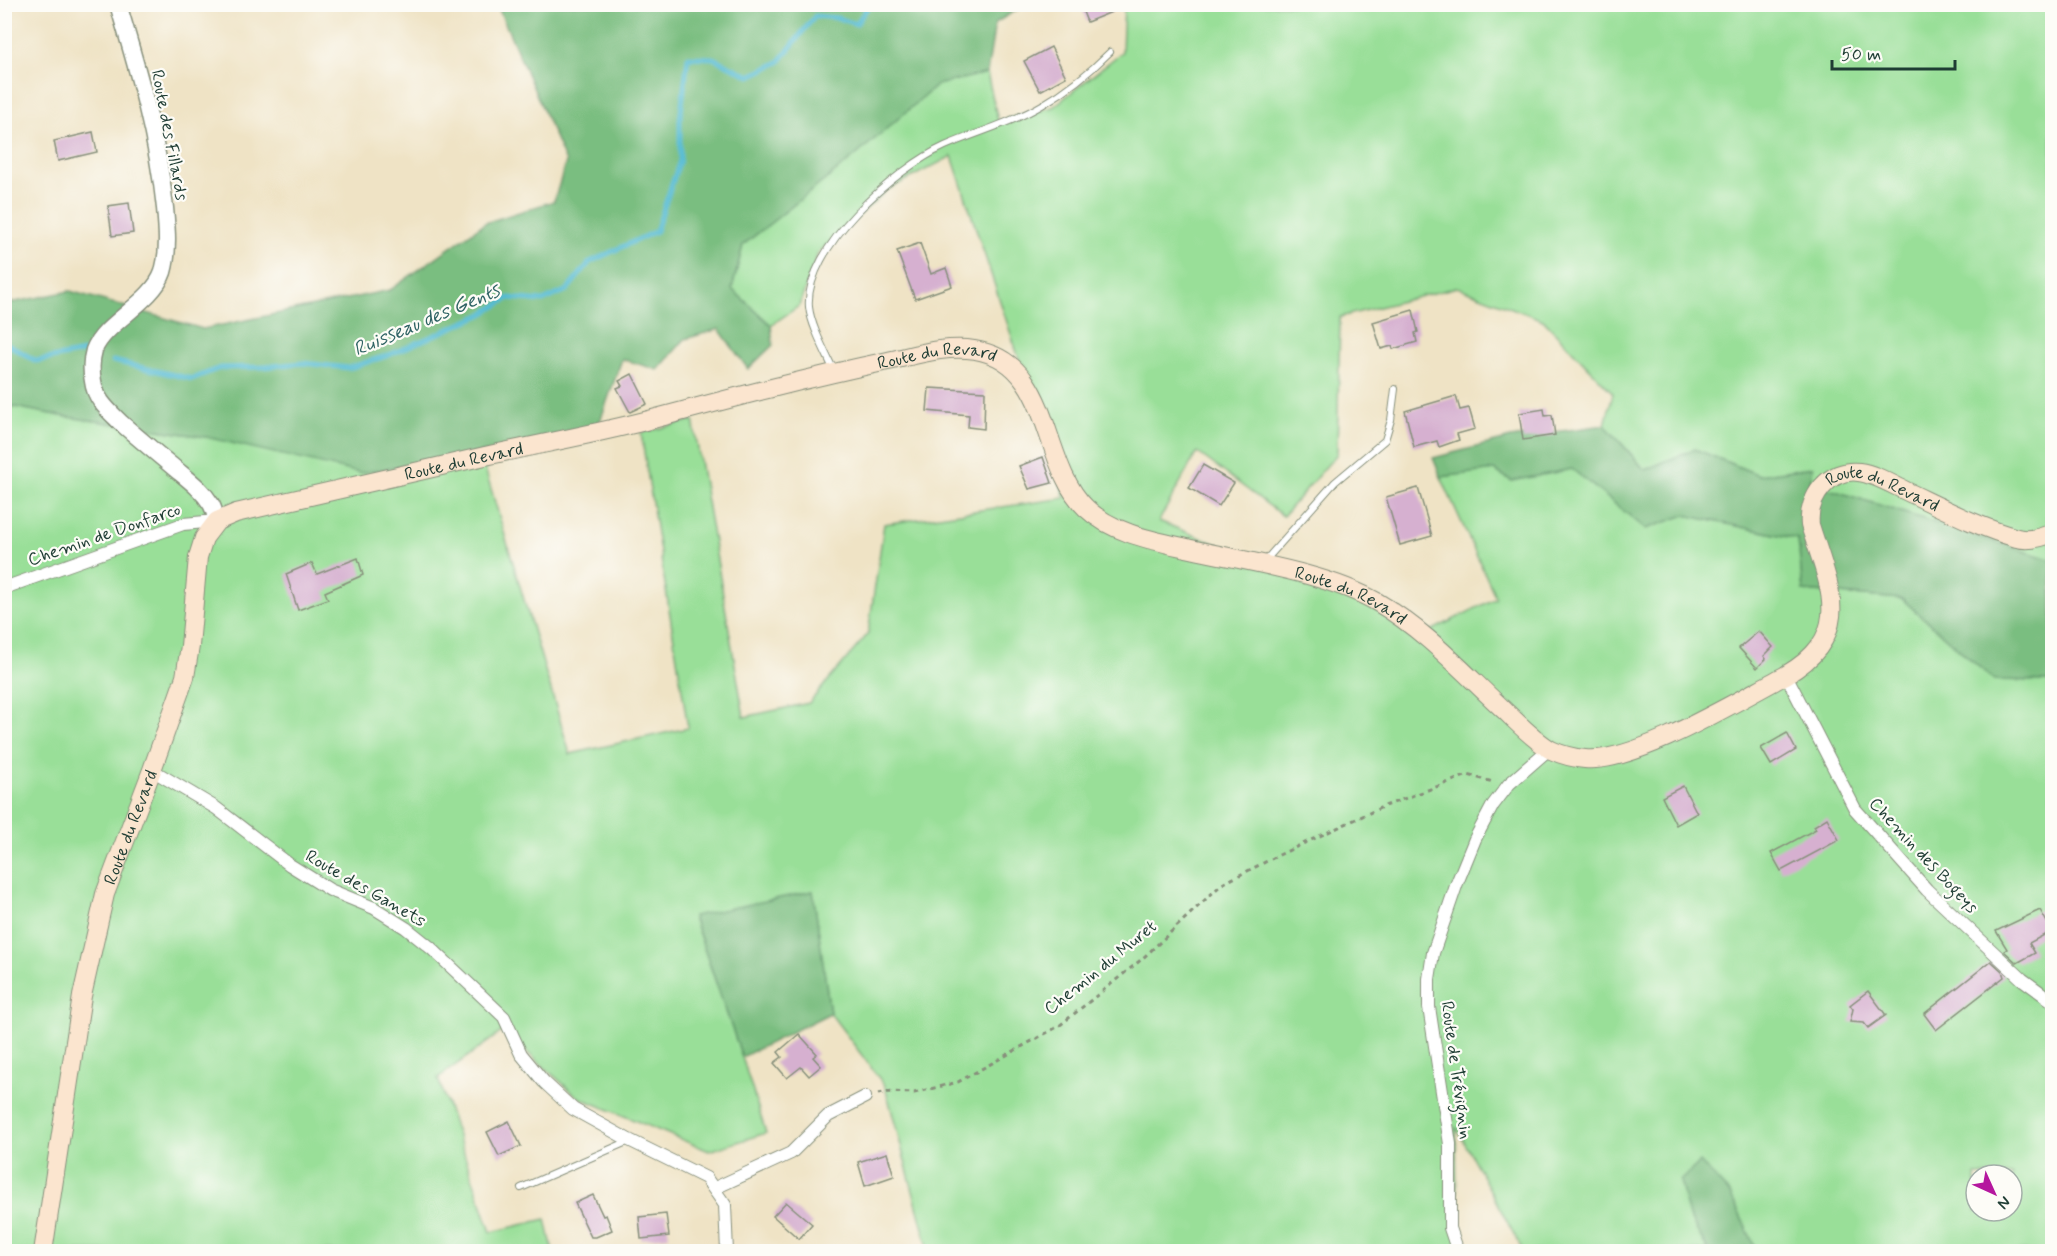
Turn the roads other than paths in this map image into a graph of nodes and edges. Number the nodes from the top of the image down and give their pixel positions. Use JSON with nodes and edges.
{"nodes":[{"id":1,"x":118,"y":4,"type":"edge"},
{"id":2,"x":1110,"y":52,"type":"dead end"},
{"id":3,"x":835,"y":373,"type":"junction"},
{"id":4,"x":1395,"y":389,"type":"dead end"},
{"id":5,"x":217,"y":521,"type":"junction"},
{"id":6,"x":2052,"y":533,"type":"edge"},
{"id":7,"x":1262,"y":565,"type":"junction"},
{"id":8,"x":4,"y":588,"type":"edge"},
{"id":9,"x":1786,"y":675,"type":"junction"},
{"id":10,"x":1549,"y":749,"type":"junction"},
{"id":11,"x":152,"y":770,"type":"junction"},
{"id":12,"x":2052,"y":1001,"type":"edge"},
{"id":13,"x":866,"y":1097,"type":"road end"},
{"id":14,"x":629,"y":1140,"type":"junction"},
{"id":15,"x":521,"y":1188,"type":"dead end"},
{"id":16,"x":715,"y":1188,"type":"junction"},
{"id":17,"x":43,"y":1251,"type":"edge"},
{"id":18,"x":727,"y":1251,"type":"edge"},
{"id":19,"x":1458,"y":1251,"type":"edge"}],
"edges":[{"from":1,"to":5,"type":"street","name":"Route des Fillards"},
{"from":2,"to":3,"type":"lane"},
{"from":3,"to":5,"type":"main road","name":"Route du Revard"},
{"from":3,"to":7,"type":"main road","name":"Route du Revard"},
{"from":4,"to":7,"type":"lane"},
{"from":5,"to":8,"type":"street","name":"Chemin de Donfarco"},
{"from":5,"to":11,"type":"main road","name":"Route du Revard"},
{"from":6,"to":9,"type":"main road","name":"Route du Revard"},
{"from":7,"to":10,"type":"main road","name":"Route du Revard"},
{"from":9,"to":10,"type":"main road","name":"Route du Revard"},
{"from":9,"to":12,"type":"street","name":"Chemin des Bogeys"},
{"from":10,"to":19,"type":"street","name":"Route de Trévignin"},
{"from":11,"to":14,"type":"street","name":"Route des Ganets"},
{"from":11,"to":17,"type":"main road","name":"Route du Revard"},
{"from":13,"to":16,"type":"street"},
{"from":14,"to":15,"type":"lane"},
{"from":14,"to":16,"type":"street","name":"Route des Ganets"},
{"from":16,"to":18,"type":"street"}]}
